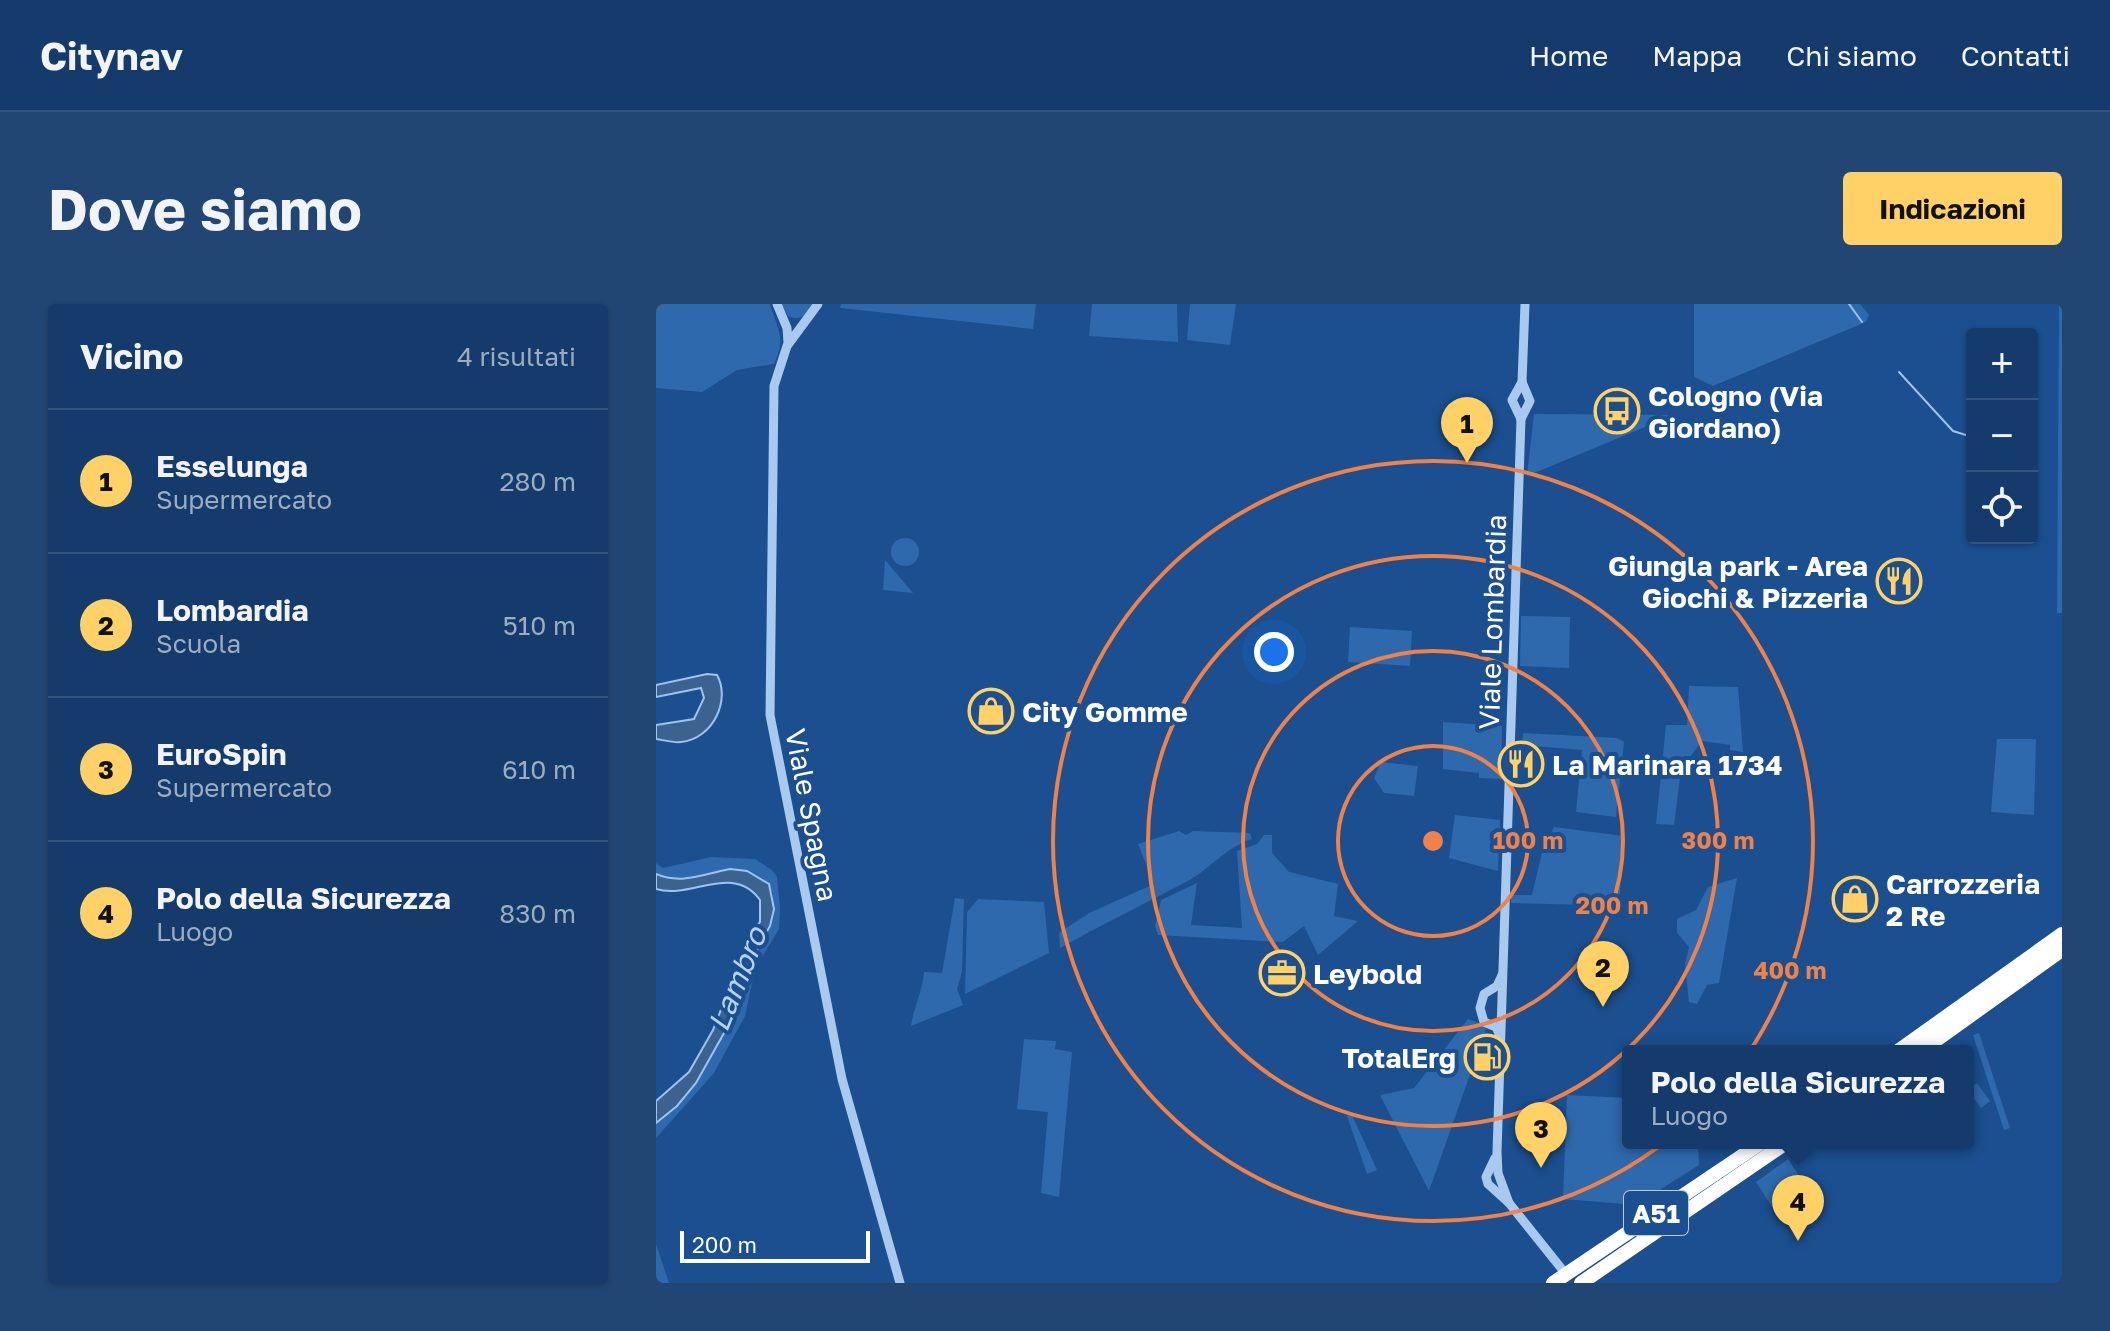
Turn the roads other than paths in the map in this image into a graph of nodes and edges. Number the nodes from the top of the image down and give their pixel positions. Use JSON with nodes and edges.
{"nodes":[{"id":1,"x":777,"y":304,"type":"edge"},
{"id":2,"x":818,"y":304,"type":"edge"},
{"id":3,"x":1525,"y":304,"type":"edge"},
{"id":4,"x":783,"y":316,"type":"junction"},
{"id":5,"x":805,"y":321,"type":"junction"},
{"id":6,"x":787,"y":346,"type":"junction"},
{"id":7,"x":1522,"y":394,"type":"junction"},
{"id":8,"x":1516,"y":408,"type":"junction"},
{"id":9,"x":1527,"y":408,"type":"junction"},
{"id":10,"x":1521,"y":419,"type":"junction"},
{"id":11,"x":2062,"y":934,"type":"edge"},
{"id":12,"x":2062,"y":950,"type":"edge"},
{"id":13,"x":1503,"y":971,"type":"junction"},
{"id":14,"x":1492,"y":990,"type":"junction"},
{"id":15,"x":1503,"y":998,"type":"junction"},
{"id":16,"x":1502,"y":1019,"type":"junction"},
{"id":17,"x":1493,"y":1025,"type":"junction"},
{"id":18,"x":1501,"y":1039,"type":"junction"},
{"id":19,"x":1906,"y":1045,"type":"edge"},
{"id":20,"x":1929,"y":1045,"type":"edge"},
{"id":21,"x":1752,"y":1149,"type":"edge"},
{"id":22,"x":1777,"y":1149,"type":"edge"},
{"id":23,"x":1496,"y":1175,"type":"junction"},
{"id":24,"x":1509,"y":1203,"type":"junction"},
{"id":25,"x":1561,"y":1268,"type":"dead end"},
{"id":26,"x":900,"y":1283,"type":"edge"},
{"id":27,"x":1553,"y":1283,"type":"edge"},
{"id":28,"x":1581,"y":1283,"type":"edge"}],
"edges":[{"from":1,"to":4,"type":"street","name":"Viale Spagna"},
{"from":2,"to":5,"type":"street","name":"Viale Spagna"},
{"from":3,"to":7,"type":"street"},
{"from":4,"to":5,"type":"street"},
{"from":4,"to":6,"type":"street","name":"Viale Spagna"},
{"from":5,"to":6,"type":"street","name":"Viale Spagna"},
{"from":6,"to":26,"type":"street","name":"Viale Spagna"},
{"from":7,"to":8,"type":"street"},
{"from":7,"to":9,"type":"street"},
{"from":8,"to":9,"type":"street"},
{"from":8,"to":10,"type":"street","name":"Viale Lombardia"},
{"from":9,"to":10,"type":"street","name":"Viale Lombardia"},
{"from":10,"to":13,"type":"street","name":"Viale Lombardia"},
{"from":11,"to":19,"type":"highway"},
{"from":12,"to":20,"type":"highway"},
{"from":13,"to":14,"type":"street","name":"Viale Lombardia"},
{"from":13,"to":15,"type":"street","name":"Viale Lombardia"},
{"from":14,"to":15,"type":"street"},
{"from":14,"to":17,"type":"street","name":"Viale Lombardia"},
{"from":15,"to":16,"type":"street","name":"Viale Lombardia"},
{"from":16,"to":17,"type":"street"},
{"from":16,"to":18,"type":"street","name":"Viale Lombardia"},
{"from":17,"to":18,"type":"street","name":"Viale Lombardia"},
{"from":18,"to":23,"type":"street","name":"Viale Lombardia"},
{"from":21,"to":27,"type":"highway","number":"A51"},
{"from":22,"to":28,"type":"highway","number":"A51"},
{"from":23,"to":24,"type":"street","name":"Viale Lombardia"},
{"from":23,"to":24,"type":"street","name":"Viale Lombardia"},
{"from":24,"to":25,"type":"street","name":"Viale Lombardia"}]}
